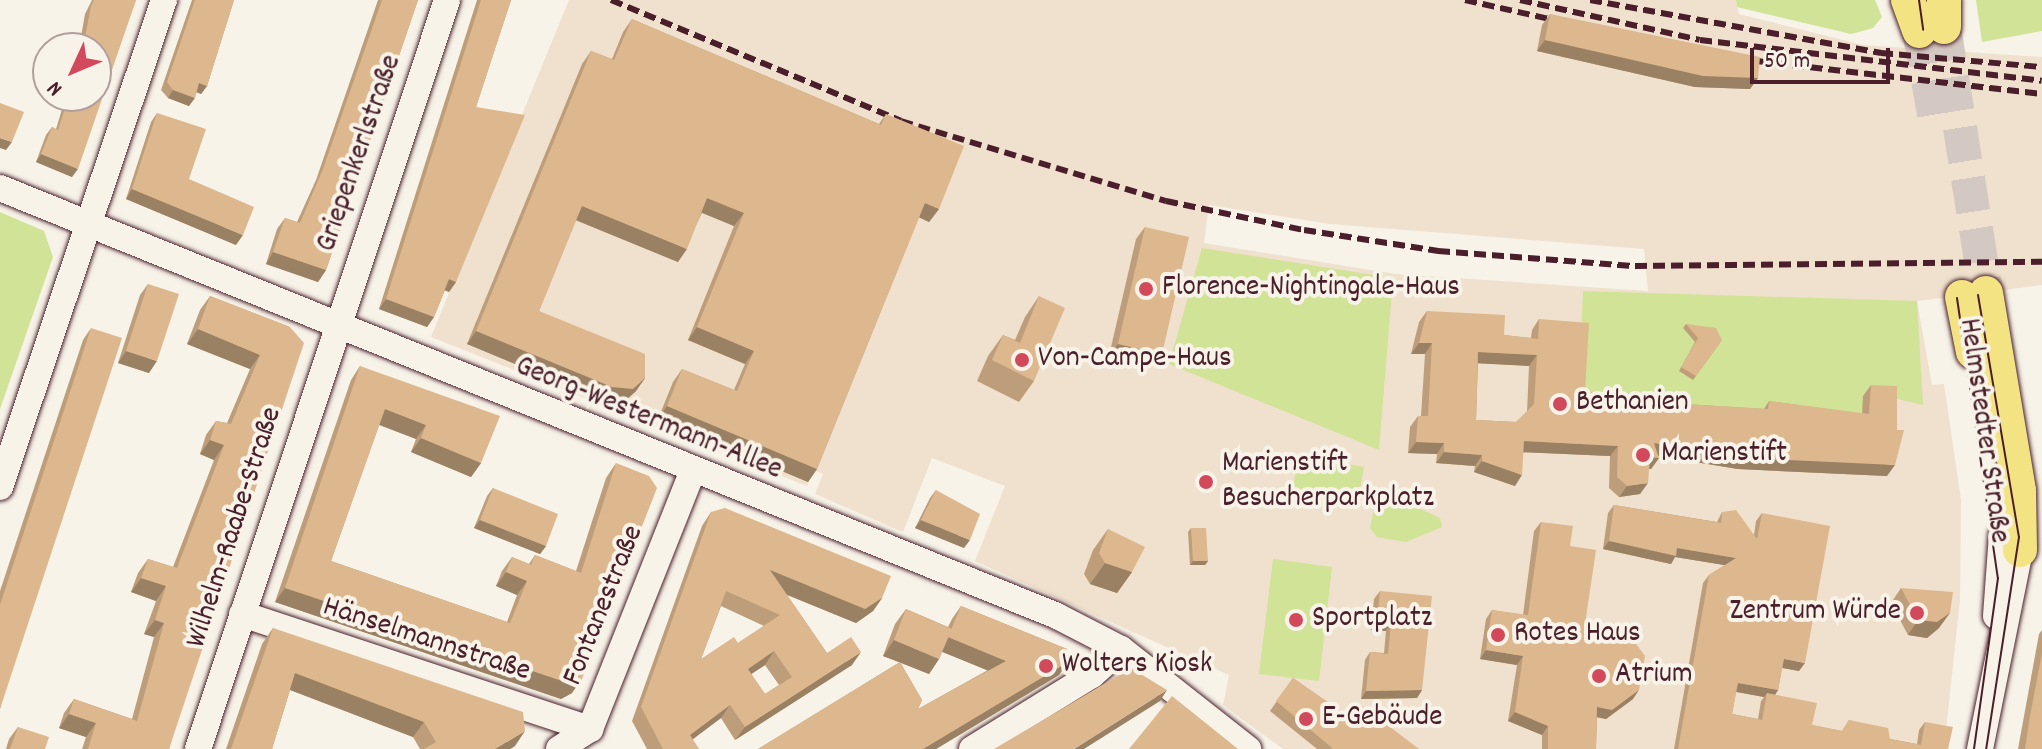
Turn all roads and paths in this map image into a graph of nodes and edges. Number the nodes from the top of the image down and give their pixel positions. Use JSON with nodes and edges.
{"nodes":[{"id":1,"x":164,"y":0,"type":"edge"},
{"id":2,"x":447,"y":0,"type":"edge"},
{"id":3,"x":0,"y":188,"type":"edge"},
{"id":4,"x":90,"y":226,"type":"junction"},
{"id":5,"x":1974,"y":295,"type":"tunnel mouth"},
{"id":6,"x":336,"y":328,"type":"junction"},
{"id":7,"x":692,"y":473,"type":"junction"},
{"id":8,"x":0,"y":487,"type":"edge"},
{"id":9,"x":2025,"y":535,"type":"edge"},
{"id":10,"x":242,"y":614,"type":"junction"},
{"id":11,"x":1121,"y":649,"type":"junction"},
{"id":12,"x":596,"y":739,"type":"edge"},
{"id":13,"x":198,"y":749,"type":"edge"},
{"id":14,"x":559,"y":749,"type":"edge"},
{"id":15,"x":972,"y":749,"type":"edge"},
{"id":16,"x":1248,"y":749,"type":"edge"},
{"id":17,"x":1980,"y":749,"type":"edge"}],
"edges":[{"from":1,"to":4,"type":"street"},
{"from":2,"to":6,"type":"street","name":"Griepenkerlstraße"},
{"from":3,"to":4,"type":"street","name":"Georg-Westermann-Allee"},
{"from":4,"to":6,"type":"street","name":"Georg-Westermann-Allee"},
{"from":4,"to":8,"type":"street"},
{"from":5,"to":9,"type":"main road","name":"Helmstedter Straße"},
{"from":6,"to":7,"type":"street","name":"Georg-Westermann-Allee"},
{"from":6,"to":10,"type":"street","name":"Wilhelm-Raabe-Straße"},
{"from":7,"to":11,"type":"street","name":"Georg-Westermann-Allee"},
{"from":7,"to":12,"type":"street","name":"Fontanestraße"},
{"from":9,"to":17,"type":"street","name":"Helmstedter Straße"},
{"from":10,"to":12,"type":"street","name":"Hänselmannstraße"},
{"from":10,"to":13,"type":"street","name":"Wilhelm-Raabe-Straße"},
{"from":11,"to":15,"type":"street"},
{"from":11,"to":16,"type":"street","name":"Georg-Westermann-Allee"},
{"from":12,"to":14,"type":"street","name":"Fontanestraße"}]}
